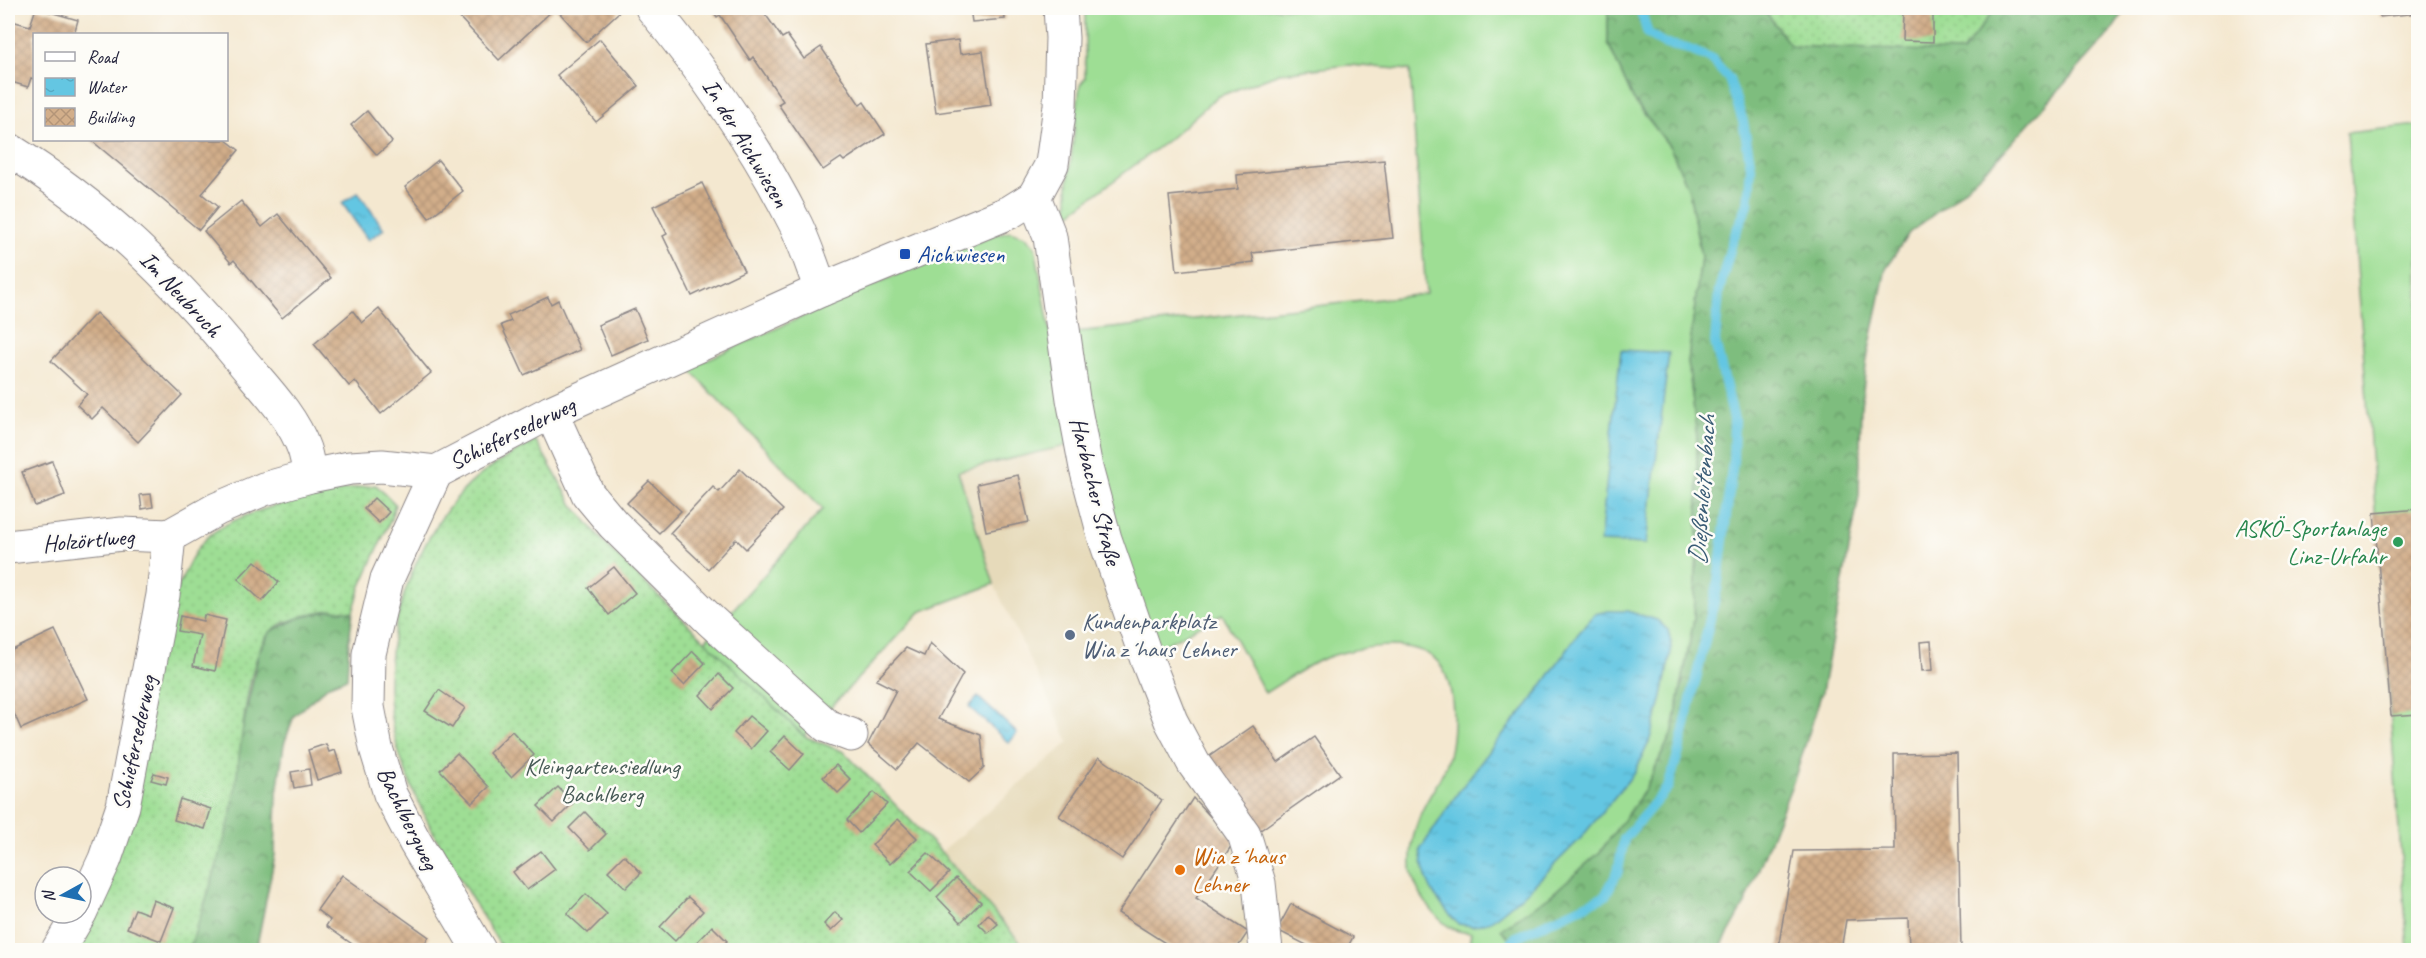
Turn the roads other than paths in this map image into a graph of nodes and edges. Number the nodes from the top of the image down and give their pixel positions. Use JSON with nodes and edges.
{"nodes":[{"id":1,"x":652,"y":8,"type":"edge"},
{"id":2,"x":1060,"y":8,"type":"edge"},
{"id":3,"x":8,"y":149,"type":"edge"},
{"id":4,"x":1034,"y":198,"type":"junction"},
{"id":5,"x":821,"y":290,"type":"junction"},
{"id":6,"x":551,"y":412,"type":"junction"},
{"id":7,"x":436,"y":471,"type":"junction"},
{"id":8,"x":310,"y":476,"type":"junction"},
{"id":9,"x":169,"y":536,"type":"junction"},
{"id":10,"x":8,"y":548,"type":"edge"},
{"id":11,"x":851,"y":735,"type":"dead end"},
{"id":12,"x":93,"y":884,"type":"edge"},
{"id":13,"x":73,"y":925,"type":"edge"},
{"id":14,"x":58,"y":951,"type":"edge"},
{"id":15,"x":479,"y":951,"type":"edge"},
{"id":16,"x":1266,"y":951,"type":"edge"}],
"edges":[{"from":1,"to":5,"type":"street","name":"In der Aichwiesen"},
{"from":2,"to":4,"type":"street"},
{"from":3,"to":8,"type":"street","name":"Im Neubruch"},
{"from":4,"to":5,"type":"street","name":"Schiefersederweg"},
{"from":4,"to":16,"type":"street","name":"Harbacher Straße"},
{"from":5,"to":6,"type":"street","name":"Schiefersederweg"},
{"from":6,"to":7,"type":"street","name":"Schiefersederweg"},
{"from":6,"to":11,"type":"street"},
{"from":7,"to":8,"type":"street","name":"Schiefersederweg"},
{"from":7,"to":15,"type":"street","name":"Bachlbergweg"},
{"from":8,"to":9,"type":"street","name":"Schiefersederweg"},
{"from":9,"to":10,"type":"street","name":"Holzörtlweg"},
{"from":9,"to":12,"type":"street","name":"Schiefersederweg"},
{"from":13,"to":14,"type":"street","name":"Schiefersederweg"}]}
